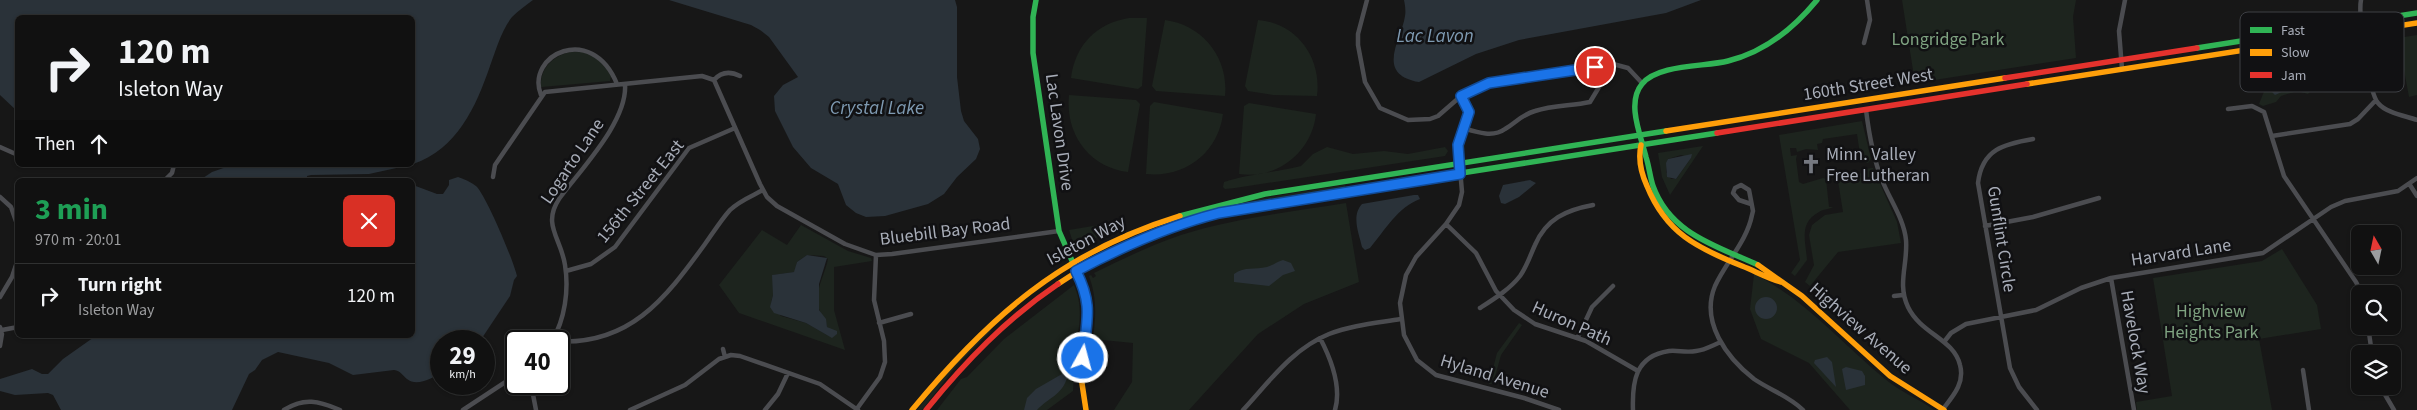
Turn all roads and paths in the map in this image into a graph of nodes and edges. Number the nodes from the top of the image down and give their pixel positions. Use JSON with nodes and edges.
{"nodes":[{"id":1,"x":1036,"y":0,"type":"edge"},
{"id":2,"x":1367,"y":0,"type":"edge"},
{"id":3,"x":1817,"y":0,"type":"edge"},
{"id":4,"x":1867,"y":0,"type":"edge"},
{"id":5,"x":2125,"y":0,"type":"edge"},
{"id":6,"x":2417,"y":13,"type":"edge"},
{"id":7,"x":2404,"y":15,"type":"edge"},
{"id":8,"x":2417,"y":23,"type":"edge"},
{"id":9,"x":2404,"y":25,"type":"edge"},
{"id":10,"x":2240,"y":41,"type":"edge"},
{"id":11,"x":1864,"y":43,"type":"dead end"},
{"id":12,"x":2240,"y":51,"type":"edge"},
{"id":13,"x":2120,"y":59,"type":"junction"},
{"id":14,"x":1613,"y":64,"type":"junction"},
{"id":15,"x":2122,"y":69,"type":"junction"},
{"id":16,"x":740,"y":76,"type":"dead end"},
{"id":17,"x":714,"y":80,"type":"junction"},
{"id":18,"x":1642,"y":83,"type":"junction"},
{"id":19,"x":617,"y":84,"type":"junction"},
{"id":20,"x":625,"y":84,"type":"junction"},
{"id":21,"x":2373,"y":92,"type":"edge"},
{"id":22,"x":541,"y":95,"type":"junction"},
{"id":23,"x":1461,"y":96,"type":"junction"},
{"id":24,"x":2376,"y":100,"type":"junction"},
{"id":25,"x":2228,"y":109,"type":"dead end"},
{"id":26,"x":1866,"y":110,"type":"junction"},
{"id":27,"x":2417,"y":120,"type":"edge"},
{"id":28,"x":735,"y":128,"type":"junction"},
{"id":29,"x":1463,"y":128,"type":"junction"},
{"id":30,"x":1640,"y":135,"type":"junction"},
{"id":31,"x":2272,"y":136,"type":"junction"},
{"id":32,"x":2033,"y":139,"type":"dead end"},
{"id":33,"x":1641,"y":145,"type":"junction"},
{"id":34,"x":0,"y":147,"type":"edge"},
{"id":35,"x":15,"y":154,"type":"edge"},
{"id":36,"x":1459,"y":163,"type":"junction"},
{"id":37,"x":174,"y":167,"type":"edge"},
{"id":38,"x":1460,"y":174,"type":"junction"},
{"id":39,"x":493,"y":177,"type":"dead end"},
{"id":40,"x":167,"y":178,"type":"edge"},
{"id":41,"x":2417,"y":178,"type":"edge"},
{"id":42,"x":1325,"y":185,"type":"joint"},
{"id":43,"x":2410,"y":185,"type":"junction"},
{"id":44,"x":763,"y":190,"type":"junction"},
{"id":45,"x":1325,"y":195,"type":"joint"},
{"id":46,"x":2417,"y":196,"type":"edge"},
{"id":47,"x":0,"y":197,"type":"edge"},
{"id":48,"x":2099,"y":198,"type":"dead end"},
{"id":49,"x":1751,"y":204,"type":"junction"},
{"id":50,"x":1593,"y":205,"type":"dead end"},
{"id":51,"x":15,"y":218,"type":"edge"},
{"id":52,"x":2313,"y":219,"type":"junction"},
{"id":53,"x":1446,"y":224,"type":"junction"},
{"id":54,"x":1984,"y":226,"type":"junction"},
{"id":55,"x":1059,"y":230,"type":"junction"},
{"id":56,"x":876,"y":255,"type":"junction"},
{"id":57,"x":1734,"y":255,"type":"junction"},
{"id":58,"x":1730,"y":262,"type":"junction"},
{"id":59,"x":1074,"y":266,"type":"junction"},
{"id":60,"x":15,"y":268,"type":"edge"},
{"id":61,"x":566,"y":270,"type":"junction"},
{"id":62,"x":2111,"y":278,"type":"junction"},
{"id":63,"x":1785,"y":283,"type":"junction"},
{"id":64,"x":2356,"y":285,"type":"edge"},
{"id":65,"x":1613,"y":286,"type":"dead end"},
{"id":66,"x":1499,"y":295,"type":"junction"},
{"id":67,"x":1903,"y":295,"type":"junction"},
{"id":68,"x":1894,"y":296,"type":"dead end"},
{"id":69,"x":0,"y":297,"type":"edge"},
{"id":70,"x":1480,"y":308,"type":"dead end"},
{"id":71,"x":910,"y":314,"type":"dead end"},
{"id":72,"x":2001,"y":318,"type":"junction"},
{"id":73,"x":1401,"y":319,"type":"junction"},
{"id":74,"x":879,"y":323,"type":"junction"},
{"id":75,"x":15,"y":327,"type":"edge"},
{"id":76,"x":1,"y":329,"type":"edge"},
{"id":77,"x":557,"y":330,"type":"edge"},
{"id":78,"x":1578,"y":337,"type":"junction"},
{"id":79,"x":1320,"y":338,"type":"junction"},
{"id":80,"x":570,"y":341,"type":"edge"},
{"id":81,"x":1721,"y":342,"type":"junction"},
{"id":82,"x":1944,"y":342,"type":"junction"},
{"id":83,"x":0,"y":346,"type":"edge"},
{"id":84,"x":723,"y":349,"type":"dead end"},
{"id":85,"x":724,"y":357,"type":"junction"},
{"id":86,"x":2303,"y":370,"type":"dead end"},
{"id":87,"x":1638,"y":371,"type":"junction"},
{"id":88,"x":788,"y":373,"type":"junction"},
{"id":89,"x":505,"y":382,"type":"edge"},
{"id":90,"x":533,"y":395,"type":"edge"},
{"id":91,"x":2385,"y":395,"type":"edge"},
{"id":92,"x":1943,"y":409,"type":"edge"},
{"id":93,"x":284,"y":410,"type":"edge"},
{"id":94,"x":340,"y":410,"type":"edge"},
{"id":95,"x":463,"y":410,"type":"edge"},
{"id":96,"x":536,"y":410,"type":"edge"},
{"id":97,"x":630,"y":410,"type":"edge"},
{"id":98,"x":765,"y":410,"type":"edge"},
{"id":99,"x":856,"y":410,"type":"edge"},
{"id":100,"x":912,"y":410,"type":"edge"},
{"id":101,"x":926,"y":410,"type":"edge"},
{"id":102,"x":1086,"y":410,"type":"edge"},
{"id":103,"x":1243,"y":410,"type":"edge"},
{"id":104,"x":1335,"y":410,"type":"edge"},
{"id":105,"x":1559,"y":410,"type":"edge"},
{"id":106,"x":1633,"y":410,"type":"edge"},
{"id":107,"x":1803,"y":410,"type":"edge"},
{"id":108,"x":2037,"y":410,"type":"edge"},
{"id":109,"x":2134,"y":410,"type":"edge"},
{"id":110,"x":2310,"y":410,"type":"edge"},
{"id":111,"x":2394,"y":410,"type":"edge"}],
"edges":[{"from":1,"to":55,"type":"main road","name":"Lac Lavon Drive"},
{"from":2,"to":23,"type":"street"},
{"from":3,"to":18,"type":"main road"},
{"from":4,"to":11,"type":"street"},
{"from":5,"to":13,"type":"street"},
{"from":6,"to":7,"type":"main road","name":"160th Street West"},
{"from":8,"to":9,"type":"main road","name":"160th Street West"},
{"from":10,"to":13,"type":"main road","name":"160th Street West"},
{"from":12,"to":15,"type":"main road","name":"160th Street West"},
{"from":13,"to":15,"type":"street"},
{"from":13,"to":30,"type":"main road","name":"160th Street West"},
{"from":14,"to":18,"type":"street"},
{"from":14,"to":23,"type":"street"},
{"from":14,"to":29,"type":"street"},
{"from":15,"to":26,"type":"main road","name":"160th Street West"},
{"from":16,"to":17,"type":"street"},
{"from":17,"to":20,"type":"street"},
{"from":17,"to":28,"type":"street","name":"Bluebill Bay Road"},
{"from":18,"to":30,"type":"main road","name":"Highview Avenue"},
{"from":19,"to":20,"type":"street"},
{"from":19,"to":22,"type":"street"},
{"from":19,"to":22,"type":"street"},
{"from":20,"to":61,"type":"street","name":"Logarto Lane"},
{"from":21,"to":24,"type":"street"},
{"from":22,"to":39,"type":"street"},
{"from":23,"to":29,"type":"street","name":"Hyland Avenue"},
{"from":24,"to":27,"type":"street"},
{"from":24,"to":31,"type":"street"},
{"from":25,"to":31,"type":"street"},
{"from":26,"to":33,"type":"main road","name":"160th Street West"},
{"from":26,"to":67,"type":"street"},
{"from":28,"to":44,"type":"street","name":"Bluebill Bay Road"},
{"from":28,"to":61,"type":"street","name":"156th Street East"},
{"from":29,"to":36,"type":"street","name":"Hyland Avenue"},
{"from":30,"to":33,"type":"main road","name":"Highview Avenue"},
{"from":30,"to":36,"type":"main road","name":"160th Street West"},
{"from":31,"to":52,"type":"street"},
{"from":32,"to":54,"type":"street","name":"Gunflint Circle"},
{"from":33,"to":38,"type":"main road","name":"160th Street West"},
{"from":33,"to":57,"type":"main road","name":"Highview Avenue"},
{"from":33,"to":58,"type":"main road","name":"Highview Avenue"},
{"from":34,"to":35,"type":"street"},
{"from":36,"to":38,"type":"street","name":"Hyland Avenue"},
{"from":36,"to":42,"type":"main road","name":"160th Street West"},
{"from":37,"to":40,"type":"street"},
{"from":38,"to":45,"type":"main road","name":"160th Street West"},
{"from":38,"to":53,"type":"street","name":"Hyland Avenue"},
{"from":41,"to":43,"type":"street","name":"Harvard Lane"},
{"from":42,"to":59,"type":"main road","name":"Isleton Way"},
{"from":43,"to":46,"type":"street"},
{"from":43,"to":52,"type":"street","name":"Harvard Lane"},
{"from":44,"to":56,"type":"street","name":"Bluebill Bay Road"},
{"from":44,"to":80,"type":"street"},
{"from":45,"to":59,"type":"main road","name":"Isleton Way"},
{"from":47,"to":51,"type":"street"},
{"from":48,"to":54,"type":"street"},
{"from":49,"to":49,"type":"street"},
{"from":49,"to":57,"type":"street"},
{"from":50,"to":66,"type":"street"},
{"from":52,"to":62,"type":"street","name":"Harvard Lane"},
{"from":52,"to":64,"type":"street"},
{"from":53,"to":66,"type":"street","name":"Huron Path"},
{"from":53,"to":73,"type":"street","name":"Hyland Avenue"},
{"from":54,"to":72,"type":"street","name":"Gunflint Circle"},
{"from":55,"to":56,"type":"street","name":"Bluebill Bay Road"},
{"from":55,"to":59,"type":"main road","name":"Lac Lavon Drive"},
{"from":56,"to":74,"type":"street"},
{"from":57,"to":58,"type":"street"},
{"from":57,"to":63,"type":"main road","name":"Highview Avenue"},
{"from":58,"to":63,"type":"main road","name":"Highview Avenue"},
{"from":58,"to":81,"type":"street"},
{"from":59,"to":100,"type":"main road","name":"Isleton Way"},
{"from":59,"to":101,"type":"main road","name":"Isleton Way"},
{"from":59,"to":102,"type":"main road","name":"Lac Lavon Drive"},
{"from":60,"to":69,"type":"street"},
{"from":61,"to":77,"type":"street","name":"Logarto Lane"},
{"from":62,"to":72,"type":"street","name":"Harvard Lane"},
{"from":62,"to":109,"type":"street","name":"Havelock Way"},
{"from":63,"to":92,"type":"main road","name":"Highview Avenue"},
{"from":65,"to":78,"type":"street"},
{"from":66,"to":70,"type":"street"},
{"from":66,"to":78,"type":"street","name":"Huron Path"},
{"from":67,"to":68,"type":"street"},
{"from":67,"to":82,"type":"street"},
{"from":71,"to":74,"type":"street"},
{"from":72,"to":82,"type":"street","name":"Harvard Lane"},
{"from":72,"to":108,"type":"street","name":"Gunflint Circle"},
{"from":73,"to":79,"type":"street"},
{"from":73,"to":105,"type":"street","name":"Hyland Avenue"},
{"from":74,"to":99,"type":"street"},
{"from":75,"to":76,"type":"street"},
{"from":76,"to":83,"type":"street"},
{"from":78,"to":87,"type":"street","name":"Huron Path"},
{"from":79,"to":103,"type":"street"},
{"from":79,"to":104,"type":"street"},
{"from":81,"to":87,"type":"street"},
{"from":81,"to":107,"type":"street"},
{"from":82,"to":92,"type":"street"},
{"from":84,"to":85,"type":"street"},
{"from":85,"to":88,"type":"street"},
{"from":85,"to":97,"type":"street"},
{"from":86,"to":110,"type":"street"},
{"from":87,"to":106,"type":"street"},
{"from":88,"to":98,"type":"street"},
{"from":88,"to":99,"type":"street"},
{"from":89,"to":95,"type":"street"},
{"from":90,"to":96,"type":"street"},
{"from":91,"to":111,"type":"street"},
{"from":93,"to":94,"type":"street"}]}
